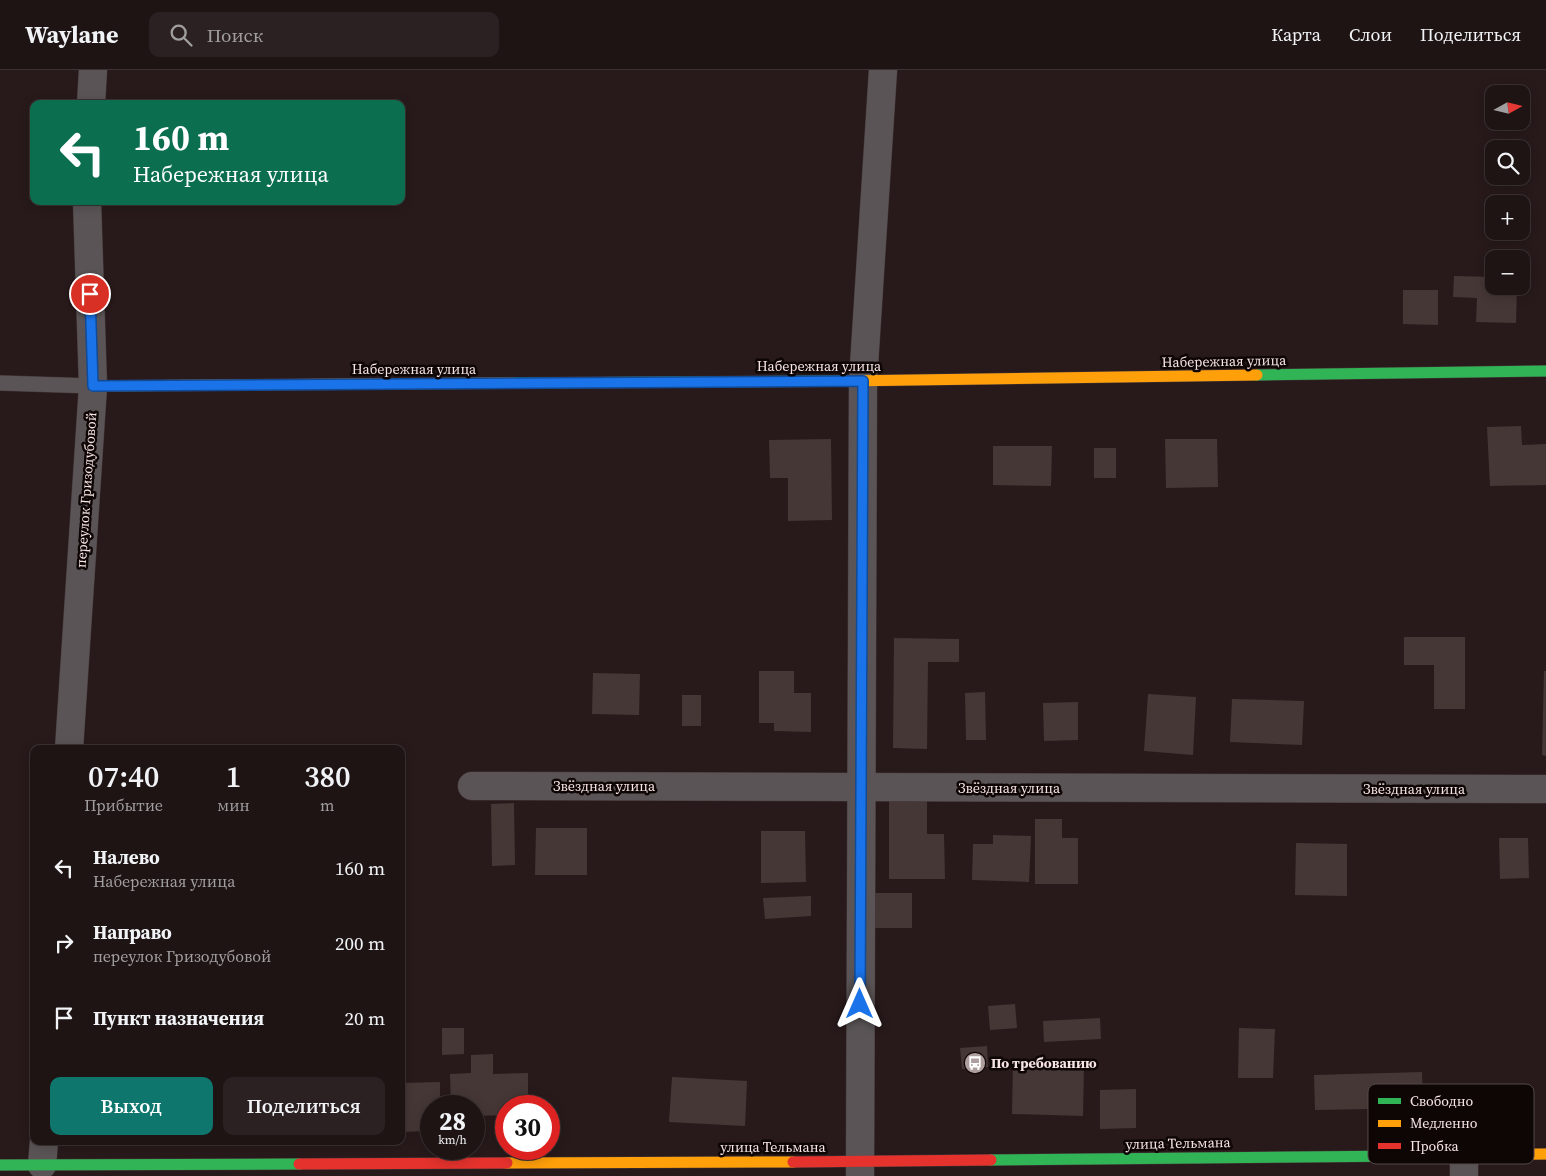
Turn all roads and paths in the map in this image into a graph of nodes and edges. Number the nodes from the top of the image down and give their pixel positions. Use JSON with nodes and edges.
{"nodes":[{"id":1,"x":93,"y":70,"type":"edge"},
{"id":2,"x":884,"y":70,"type":"edge"},
{"id":3,"x":91,"y":100,"type":"edge"},
{"id":4,"x":87,"y":205,"type":"edge"},
{"id":5,"x":1546,"y":371,"type":"edge"},
{"id":6,"x":863,"y":381,"type":"junction"},
{"id":7,"x":0,"y":383,"type":"edge"},
{"id":8,"x":93,"y":386,"type":"junction"},
{"id":9,"x":69,"y":745,"type":"edge"},
{"id":10,"x":472,"y":786,"type":"dead end"},
{"id":11,"x":861,"y":787,"type":"junction"},
{"id":12,"x":1546,"y":789,"type":"edge"},
{"id":13,"x":43,"y":1153,"type":"edge"},
{"id":14,"x":0,"y":1165,"type":"edge"},
{"id":15,"x":1464,"y":1165,"type":"edge"},
{"id":16,"x":860,"y":1169,"type":"edge"}],
"edges":[{"from":1,"to":3,"type":"street"},
{"from":2,"to":6,"type":"street"},
{"from":4,"to":8,"type":"street","name":"переулок Гризодубовой"},
{"from":5,"to":6,"type":"street","name":"Набережная улица"},
{"from":6,"to":8,"type":"street","name":"Набережная улица"},
{"from":6,"to":11,"type":"street"},
{"from":7,"to":8,"type":"lane"},
{"from":8,"to":9,"type":"street","name":"переулок Гризодубовой"},
{"from":10,"to":11,"type":"street","name":"Звёздная улица"},
{"from":11,"to":12,"type":"street","name":"Звёздная улица"},
{"from":11,"to":16,"type":"street"},
{"from":13,"to":14,"type":"street","name":"улица Тельмана"},
{"from":13,"to":16,"type":"street","name":"улица Тельмана"},
{"from":15,"to":16,"type":"street","name":"улица Тельмана"}]}
